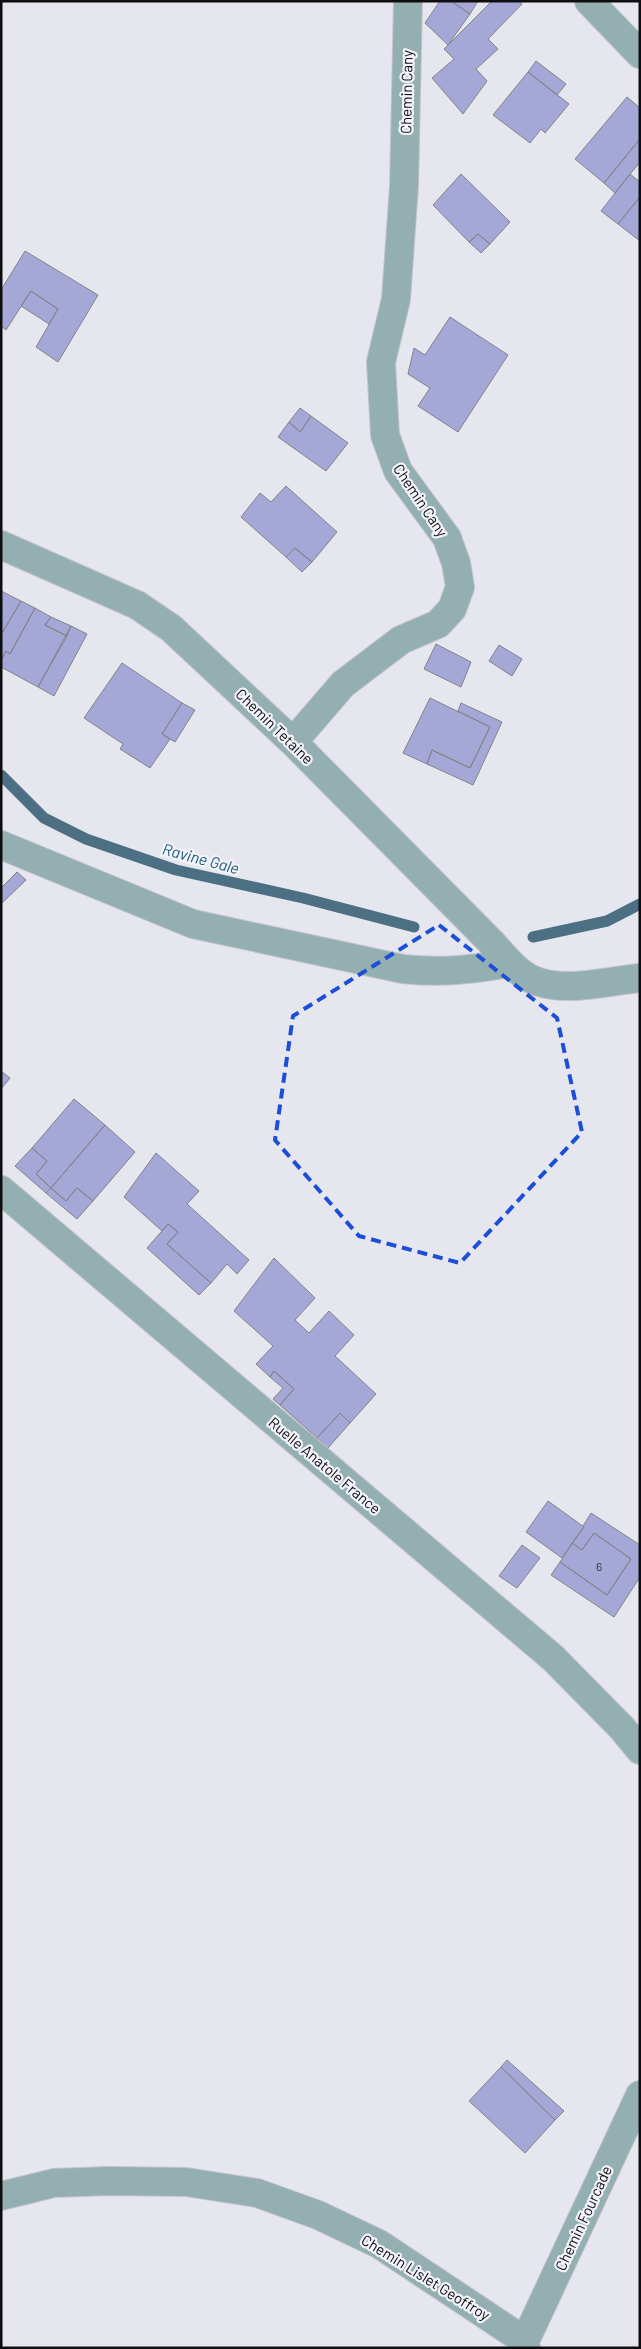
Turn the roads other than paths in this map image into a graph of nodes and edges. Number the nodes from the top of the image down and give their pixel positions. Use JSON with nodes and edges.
{"nodes":[{"id":1,"x":408,"y":1,"type":"edge"},
{"id":2,"x":589,"y":1,"type":"edge"},
{"id":3,"x":640,"y":54,"type":"edge"},
{"id":4,"x":1,"y":545,"type":"edge"},
{"id":5,"x":293,"y":742,"type":"junction"},
{"id":6,"x":1,"y":845,"type":"edge"},
{"id":7,"x":509,"y":963,"type":"junction"},
{"id":8,"x":640,"y":978,"type":"edge"},
{"id":9,"x":1,"y":1190,"type":"edge"},
{"id":10,"x":640,"y":1750,"type":"edge"},
{"id":11,"x":640,"y":2095,"type":"edge"},
{"id":12,"x":1,"y":2196,"type":"edge"},
{"id":13,"x":526,"y":2344,"type":"edge"}],
"edges":[{"from":1,"to":5,"type":"street","name":"Chemin Cany"},
{"from":2,"to":3,"type":"street"},
{"from":4,"to":5,"type":"street","name":"Chemin Tetaine"},
{"from":5,"to":7,"type":"street","name":"Chemin Tetaine"},
{"from":6,"to":7,"type":"street"},
{"from":7,"to":8,"type":"street","name":"Chemin Tetaine"},
{"from":9,"to":10,"type":"street","name":"Ruelle Anatole France"},
{"from":11,"to":13,"type":"street","name":"Chemin Fourcade"},
{"from":12,"to":13,"type":"street","name":"Chemin Lislet Geoffroy"}]}
